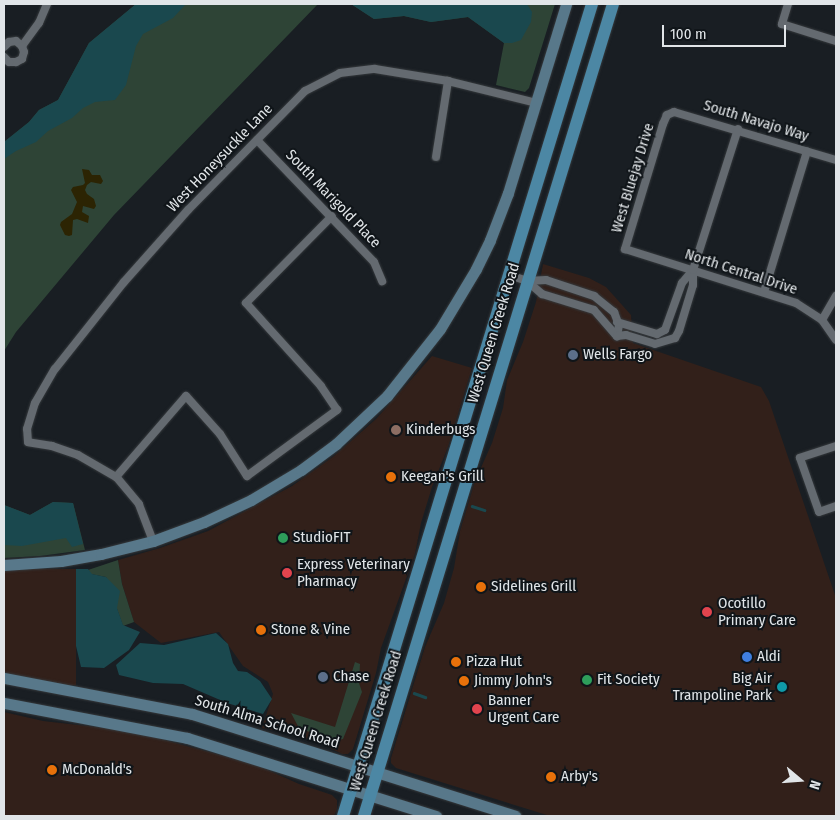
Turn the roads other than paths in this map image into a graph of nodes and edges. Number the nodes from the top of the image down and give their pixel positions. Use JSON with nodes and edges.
{"nodes":[{"id":1,"x":47,"y":4,"type":"edge"},
{"id":2,"x":566,"y":4,"type":"edge"},
{"id":3,"x":592,"y":4,"type":"edge"},
{"id":4,"x":614,"y":4,"type":"edge"},
{"id":5,"x":788,"y":4,"type":"edge"},
{"id":6,"x":836,"y":41,"type":"edge"},
{"id":7,"x":22,"y":46,"type":"junction"},
{"id":8,"x":4,"y":47,"type":"edge"},
{"id":9,"x":4,"y":58,"type":"edge"},
{"id":10,"x":448,"y":81,"type":"junction"},
{"id":11,"x":536,"y":103,"type":"junction"},
{"id":12,"x":667,"y":115,"type":"joint"},
{"id":13,"x":738,"y":129,"type":"junction"},
{"id":14,"x":257,"y":140,"type":"junction"},
{"id":15,"x":807,"y":151,"type":"junction"},
{"id":16,"x":436,"y":157,"type":"dead end"},
{"id":17,"x":836,"y":160,"type":"edge"},
{"id":18,"x":332,"y":216,"type":"junction"},
{"id":19,"x":625,"y":249,"type":"joint"},
{"id":20,"x":693,"y":270,"type":"junction"},
{"id":21,"x":509,"y":274,"type":"junction"},
{"id":22,"x":527,"y":281,"type":"junction"},
{"id":23,"x":382,"y":282,"type":"dead end"},
{"id":24,"x":764,"y":292,"type":"junction"},
{"id":25,"x":836,"y":296,"type":"edge"},
{"id":26,"x":822,"y":320,"type":"junction"},
{"id":27,"x":618,"y":322,"type":"junction"},
{"id":28,"x":617,"y":336,"type":"junction"},
{"id":29,"x":836,"y":340,"type":"edge"},
{"id":30,"x":836,"y":446,"type":"edge"},
{"id":31,"x":116,"y":477,"type":"junction"},
{"id":32,"x":836,"y":506,"type":"edge"},
{"id":33,"x":153,"y":541,"type":"junction"},
{"id":34,"x":4,"y":564,"type":"edge"},
{"id":35,"x":4,"y":678,"type":"edge"},
{"id":36,"x":4,"y":703,"type":"edge"},
{"id":37,"x":358,"y":766,"type":"junction"},
{"id":38,"x":377,"y":772,"type":"junction"},
{"id":39,"x":351,"y":789,"type":"junction"},
{"id":40,"x":370,"y":795,"type":"junction"},
{"id":41,"x":343,"y":816,"type":"edge"},
{"id":42,"x":364,"y":816,"type":"edge"},
{"id":43,"x":436,"y":816,"type":"edge"},
{"id":44,"x":515,"y":816,"type":"edge"}],
"edges":[{"from":1,"to":7,"type":"street"},
{"from":2,"to":11,"type":"main road"},
{"from":3,"to":21,"type":"main road","name":"West Queen Creek Road"},
{"from":4,"to":22,"type":"main road","name":"West Queen Creek Road"},
{"from":5,"to":6,"type":"street"},
{"from":7,"to":8,"type":"street"},
{"from":7,"to":9,"type":"street"},
{"from":10,"to":11,"type":"street","name":"West Honeysuckle Lane"},
{"from":10,"to":14,"type":"street","name":"West Honeysuckle Lane"},
{"from":10,"to":16,"type":"street"},
{"from":11,"to":33,"type":"main road"},
{"from":12,"to":13,"type":"street","name":"South Navajo Way"},
{"from":12,"to":19,"type":"street","name":"West Bluejay Drive"},
{"from":13,"to":15,"type":"street","name":"South Navajo Way"},
{"from":13,"to":20,"type":"street"},
{"from":14,"to":18,"type":"street","name":"South Marigold Place"},
{"from":14,"to":31,"type":"street","name":"West Honeysuckle Lane"},
{"from":15,"to":17,"type":"street","name":"South Navajo Way"},
{"from":15,"to":24,"type":"street"},
{"from":18,"to":23,"type":"street","name":"South Marigold Place"},
{"from":18,"to":31,"type":"street"},
{"from":19,"to":20,"type":"street","name":"North Central Drive"},
{"from":20,"to":24,"type":"street","name":"North Central Drive"},
{"from":20,"to":27,"type":"street"},
{"from":20,"to":28,"type":"street"},
{"from":21,"to":22,"type":"street"},
{"from":21,"to":37,"type":"main road","name":"West Queen Creek Road"},
{"from":22,"to":27,"type":"street"},
{"from":22,"to":28,"type":"street"},
{"from":22,"to":38,"type":"main road","name":"West Queen Creek Road"},
{"from":24,"to":26,"type":"street","name":"North Central Drive"},
{"from":25,"to":26,"type":"street"},
{"from":26,"to":29,"type":"street","name":"North Central Drive"},
{"from":27,"to":28,"type":"street"},
{"from":30,"to":32,"type":"street"},
{"from":31,"to":33,"type":"street"},
{"from":33,"to":34,"type":"main road"},
{"from":35,"to":37,"type":"main road","name":"South Alma School Road"},
{"from":36,"to":39,"type":"main road"},
{"from":37,"to":38,"type":"main road","name":"South Alma School Road"},
{"from":37,"to":39,"type":"main road","name":"West Queen Creek Road"},
{"from":38,"to":40,"type":"main road","name":"West Queen Creek Road"},
{"from":38,"to":44,"type":"main road","name":"South Alma School Road"},
{"from":39,"to":40,"type":"main road"},
{"from":39,"to":41,"type":"main road","name":"West Queen Creek Road"},
{"from":40,"to":42,"type":"main road","name":"West Queen Creek Road"},
{"from":40,"to":43,"type":"main road"}]}
